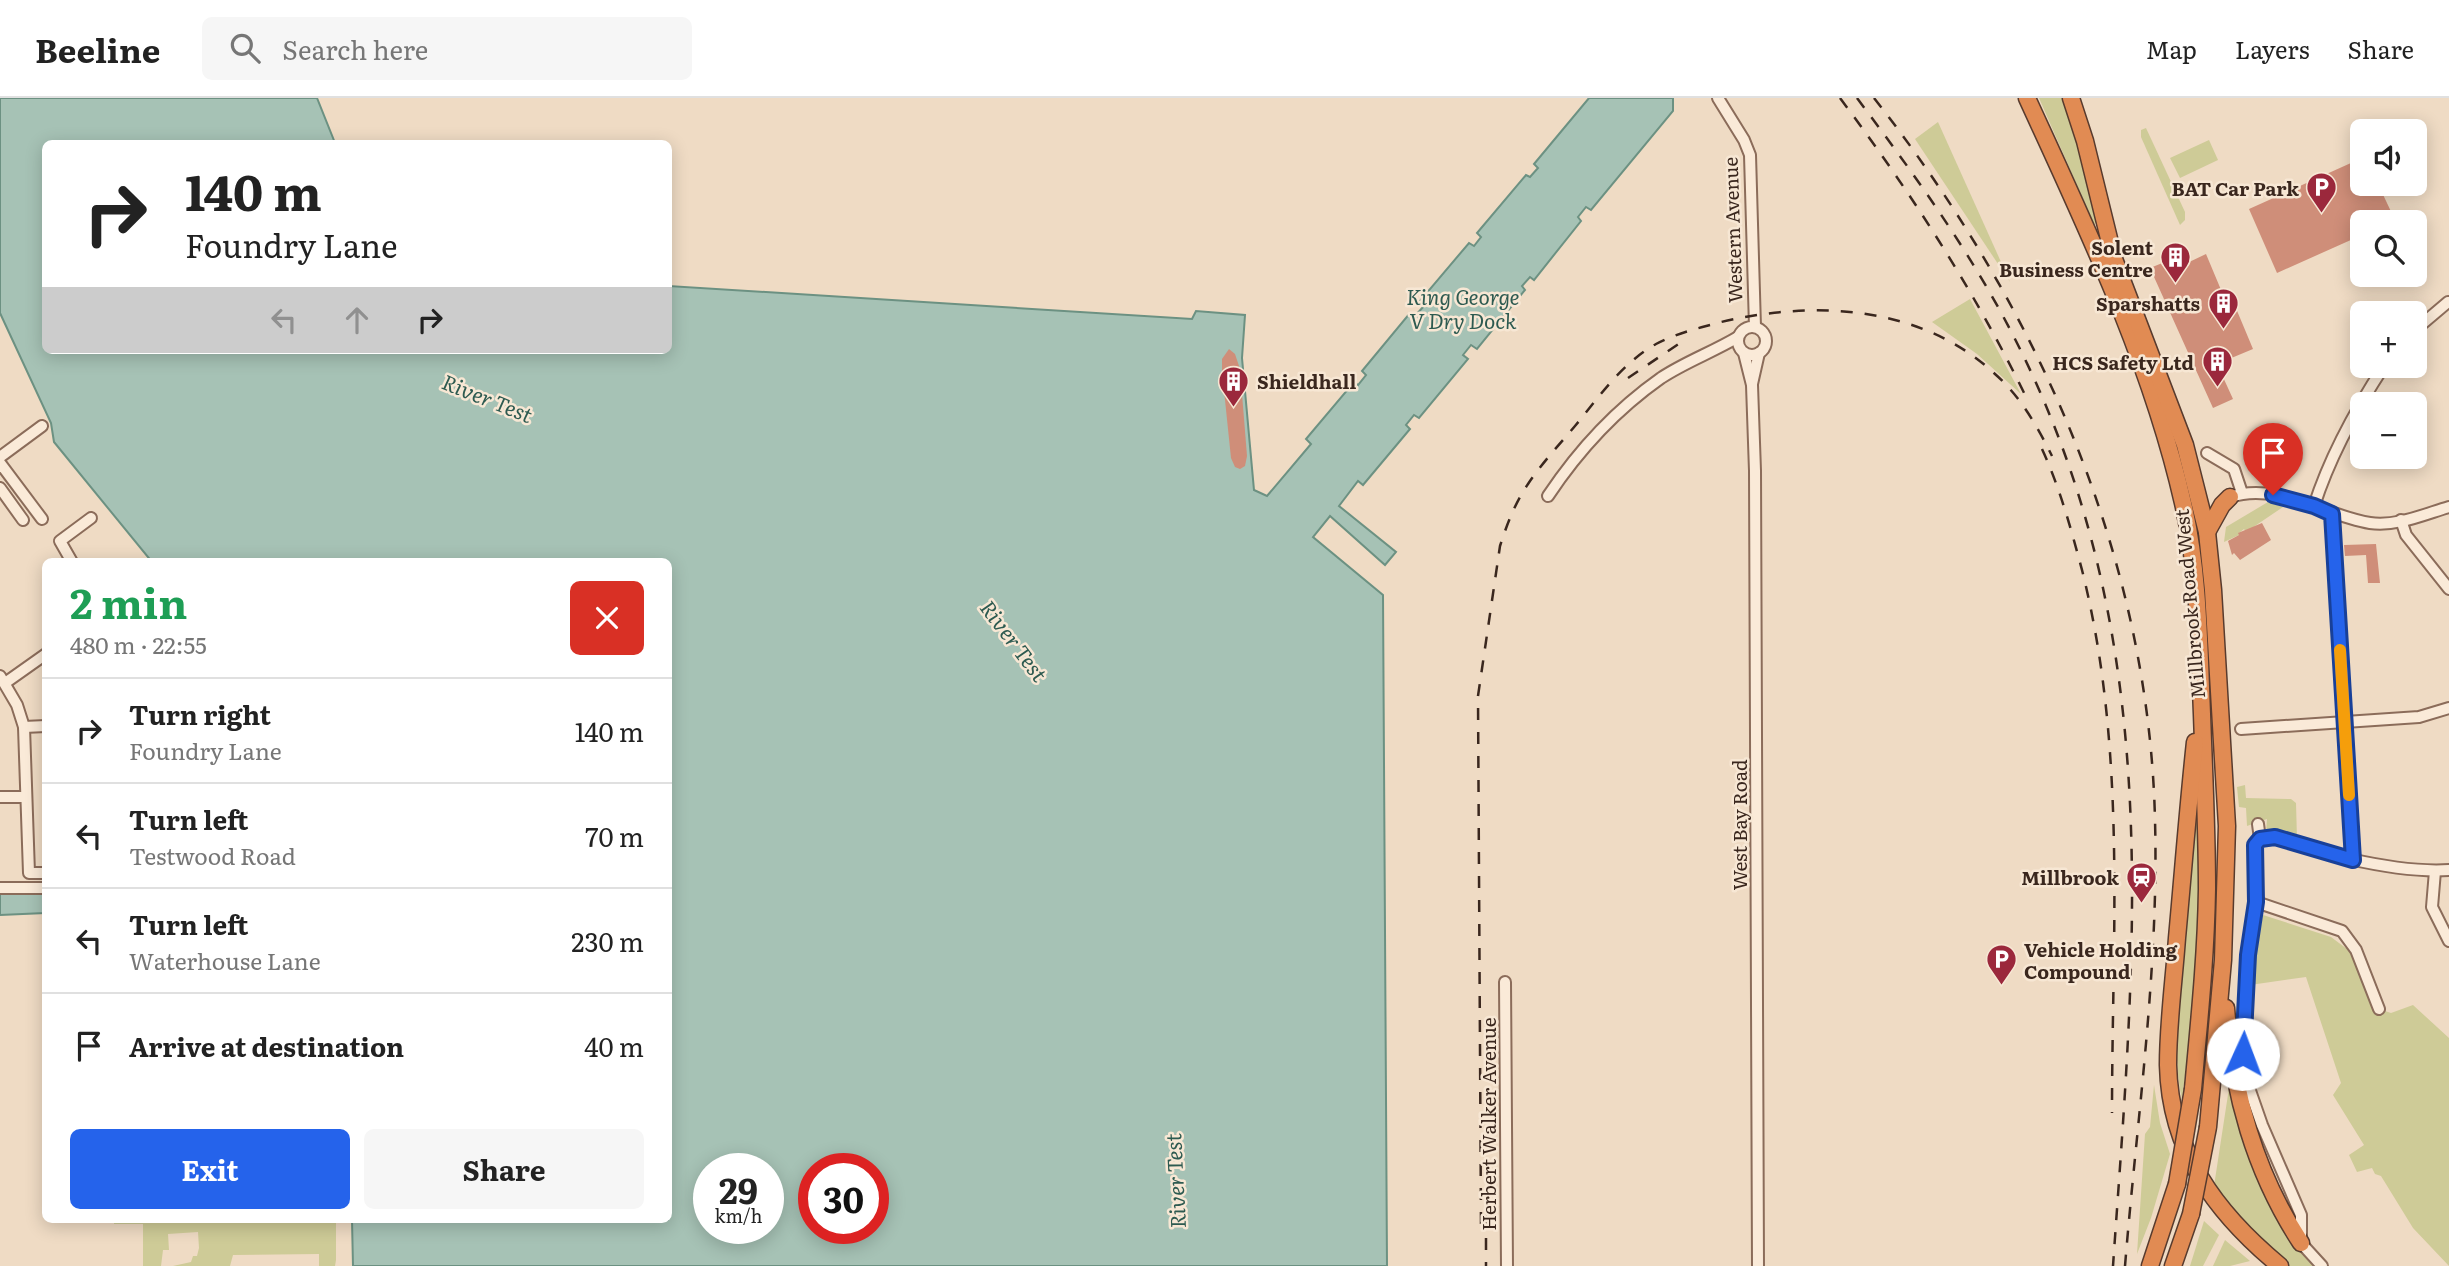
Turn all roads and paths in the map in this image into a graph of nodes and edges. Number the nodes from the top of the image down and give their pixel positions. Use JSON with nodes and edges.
{"nodes":[{"id":1,"x":1718,"y":98,"type":"edge"},
{"id":2,"x":2027,"y":98,"type":"edge"},
{"id":3,"x":2071,"y":98,"type":"edge"},
{"id":4,"x":2448,"y":302,"type":"edge"},
{"id":5,"x":2427,"y":320,"type":"edge"},
{"id":6,"x":1755,"y":327,"type":"junction"},
{"id":7,"x":1738,"y":337,"type":"junction"},
{"id":8,"x":1713,"y":352,"type":"junction"},
{"id":9,"x":1743,"y":352,"type":"junction"},
{"id":10,"x":1759,"y":353,"type":"junction"},
{"id":11,"x":2377,"y":378,"type":"edge"},
{"id":12,"x":1752,"y":385,"type":"junction"},
{"id":13,"x":42,"y":426,"type":"dead end"},
{"id":14,"x":2207,"y":453,"type":"dead end"},
{"id":15,"x":0,"y":457,"type":"edge"},
{"id":16,"x":0,"y":463,"type":"edge"},
{"id":17,"x":2196,"y":482,"type":"junction"},
{"id":18,"x":0,"y":488,"type":"edge"},
{"id":19,"x":2236,"y":495,"type":"junction"},
{"id":20,"x":1548,"y":496,"type":"dead end"},
{"id":21,"x":2314,"y":506,"type":"junction"},
{"id":22,"x":2449,"y":507,"type":"edge"},
{"id":23,"x":2332,"y":514,"type":"junction"},
{"id":24,"x":91,"y":518,"type":"dead end"},
{"id":25,"x":42,"y":519,"type":"dead end"},
{"id":26,"x":23,"y":520,"type":"dead end"},
{"id":27,"x":2401,"y":520,"type":"junction"},
{"id":28,"x":2207,"y":532,"type":"junction"},
{"id":29,"x":70,"y":558,"type":"edge"},
{"id":30,"x":2449,"y":589,"type":"edge"},
{"id":31,"x":42,"y":656,"type":"edge"},
{"id":32,"x":2,"y":679,"type":"edge"},
{"id":33,"x":2201,"y":684,"type":"junction"},
{"id":34,"x":2449,"y":708,"type":"edge"},
{"id":35,"x":2344,"y":721,"type":"junction"},
{"id":36,"x":42,"y":726,"type":"edge"},
{"id":37,"x":24,"y":727,"type":"junction"},
{"id":38,"x":2241,"y":729,"type":"dead end"},
{"id":39,"x":0,"y":797,"type":"edge"},
{"id":40,"x":26,"y":797,"type":"junction"},
{"id":41,"x":2258,"y":824,"type":"dead end"},
{"id":42,"x":2260,"y":839,"type":"junction"},
{"id":43,"x":2353,"y":860,"type":"junction"},
{"id":44,"x":2449,"y":870,"type":"edge"},
{"id":45,"x":2435,"y":871,"type":"junction"},
{"id":46,"x":42,"y":873,"type":"edge"},
{"id":47,"x":0,"y":888,"type":"edge"},
{"id":48,"x":42,"y":888,"type":"edge"},
{"id":49,"x":2256,"y":902,"type":"junction"},
{"id":50,"x":2449,"y":941,"type":"edge"},
{"id":51,"x":2223,"y":960,"type":"junction"},
{"id":52,"x":1505,"y":982,"type":"dead end"},
{"id":53,"x":2379,"y":1009,"type":"dead end"},
{"id":54,"x":2301,"y":1243,"type":"junction"},
{"id":55,"x":1507,"y":1266,"type":"edge"},
{"id":56,"x":1758,"y":1266,"type":"edge"},
{"id":57,"x":2150,"y":1266,"type":"edge"},
{"id":58,"x":2173,"y":1266,"type":"edge"},
{"id":59,"x":2280,"y":1266,"type":"edge"},
{"id":60,"x":2322,"y":1266,"type":"edge"}],
"edges":[{"from":1,"to":6,"type":"street","name":"Western Avenue"},
{"from":2,"to":33,"type":"highway","name":"Millbrook Road West"},
{"from":3,"to":17,"type":"highway","name":"Millbrook Road West"},
{"from":4,"to":5,"type":"street"},
{"from":6,"to":7,"type":"street"},
{"from":6,"to":10,"type":"street"},
{"from":7,"to":8,"type":"street"},
{"from":7,"to":9,"type":"street"},
{"from":8,"to":9,"type":"street"},
{"from":8,"to":20,"type":"street"},
{"from":9,"to":10,"type":"street"},
{"from":9,"to":12,"type":"street","name":"West Bay Road"},
{"from":10,"to":12,"type":"street","name":"West Bay Road"},
{"from":11,"to":21,"type":"street"},
{"from":12,"to":56,"type":"street","name":"West Bay Road"},
{"from":13,"to":15,"type":"street"},
{"from":14,"to":19,"type":"street"},
{"from":16,"to":25,"type":"street"},
{"from":17,"to":19,"type":"highway"},
{"from":17,"to":28,"type":"highway","name":"Millbrook Road West"},
{"from":18,"to":26,"type":"street"},
{"from":19,"to":21,"type":"street"},
{"from":19,"to":28,"type":"highway"},
{"from":21,"to":23,"type":"street"},
{"from":22,"to":27,"type":"street"},
{"from":23,"to":27,"type":"street"},
{"from":23,"to":35,"type":"street"},
{"from":24,"to":29,"type":"street"},
{"from":27,"to":30,"type":"street"},
{"from":28,"to":51,"type":"highway","name":"Millbrook Road West"},
{"from":31,"to":32,"type":"street"},
{"from":32,"to":37,"type":"street"},
{"from":33,"to":57,"type":"highway","name":"Millbrook Road West","bridge":true},
{"from":33,"to":59,"type":"highway"},
{"from":34,"to":35,"type":"street"},
{"from":35,"to":38,"type":"street"},
{"from":35,"to":43,"type":"street"},
{"from":36,"to":37,"type":"street"},
{"from":37,"to":40,"type":"street"},
{"from":39,"to":40,"type":"street"},
{"from":40,"to":46,"type":"street"},
{"from":41,"to":42,"type":"street"},
{"from":42,"to":43,"type":"street"},
{"from":42,"to":49,"type":"street"},
{"from":43,"to":45,"type":"street"},
{"from":44,"to":45,"type":"street"},
{"from":45,"to":50,"type":"street"},
{"from":47,"to":48,"type":"street"},
{"from":49,"to":53,"type":"street"},
{"from":49,"to":54,"type":"street"},
{"from":51,"to":54,"type":"highway"},
{"from":51,"to":58,"type":"highway","name":"Millbrook Road West","bridge":true},
{"from":52,"to":55,"type":"street","name":"Herbert Walker Avenue"},
{"from":54,"to":60,"type":"street"}]}
